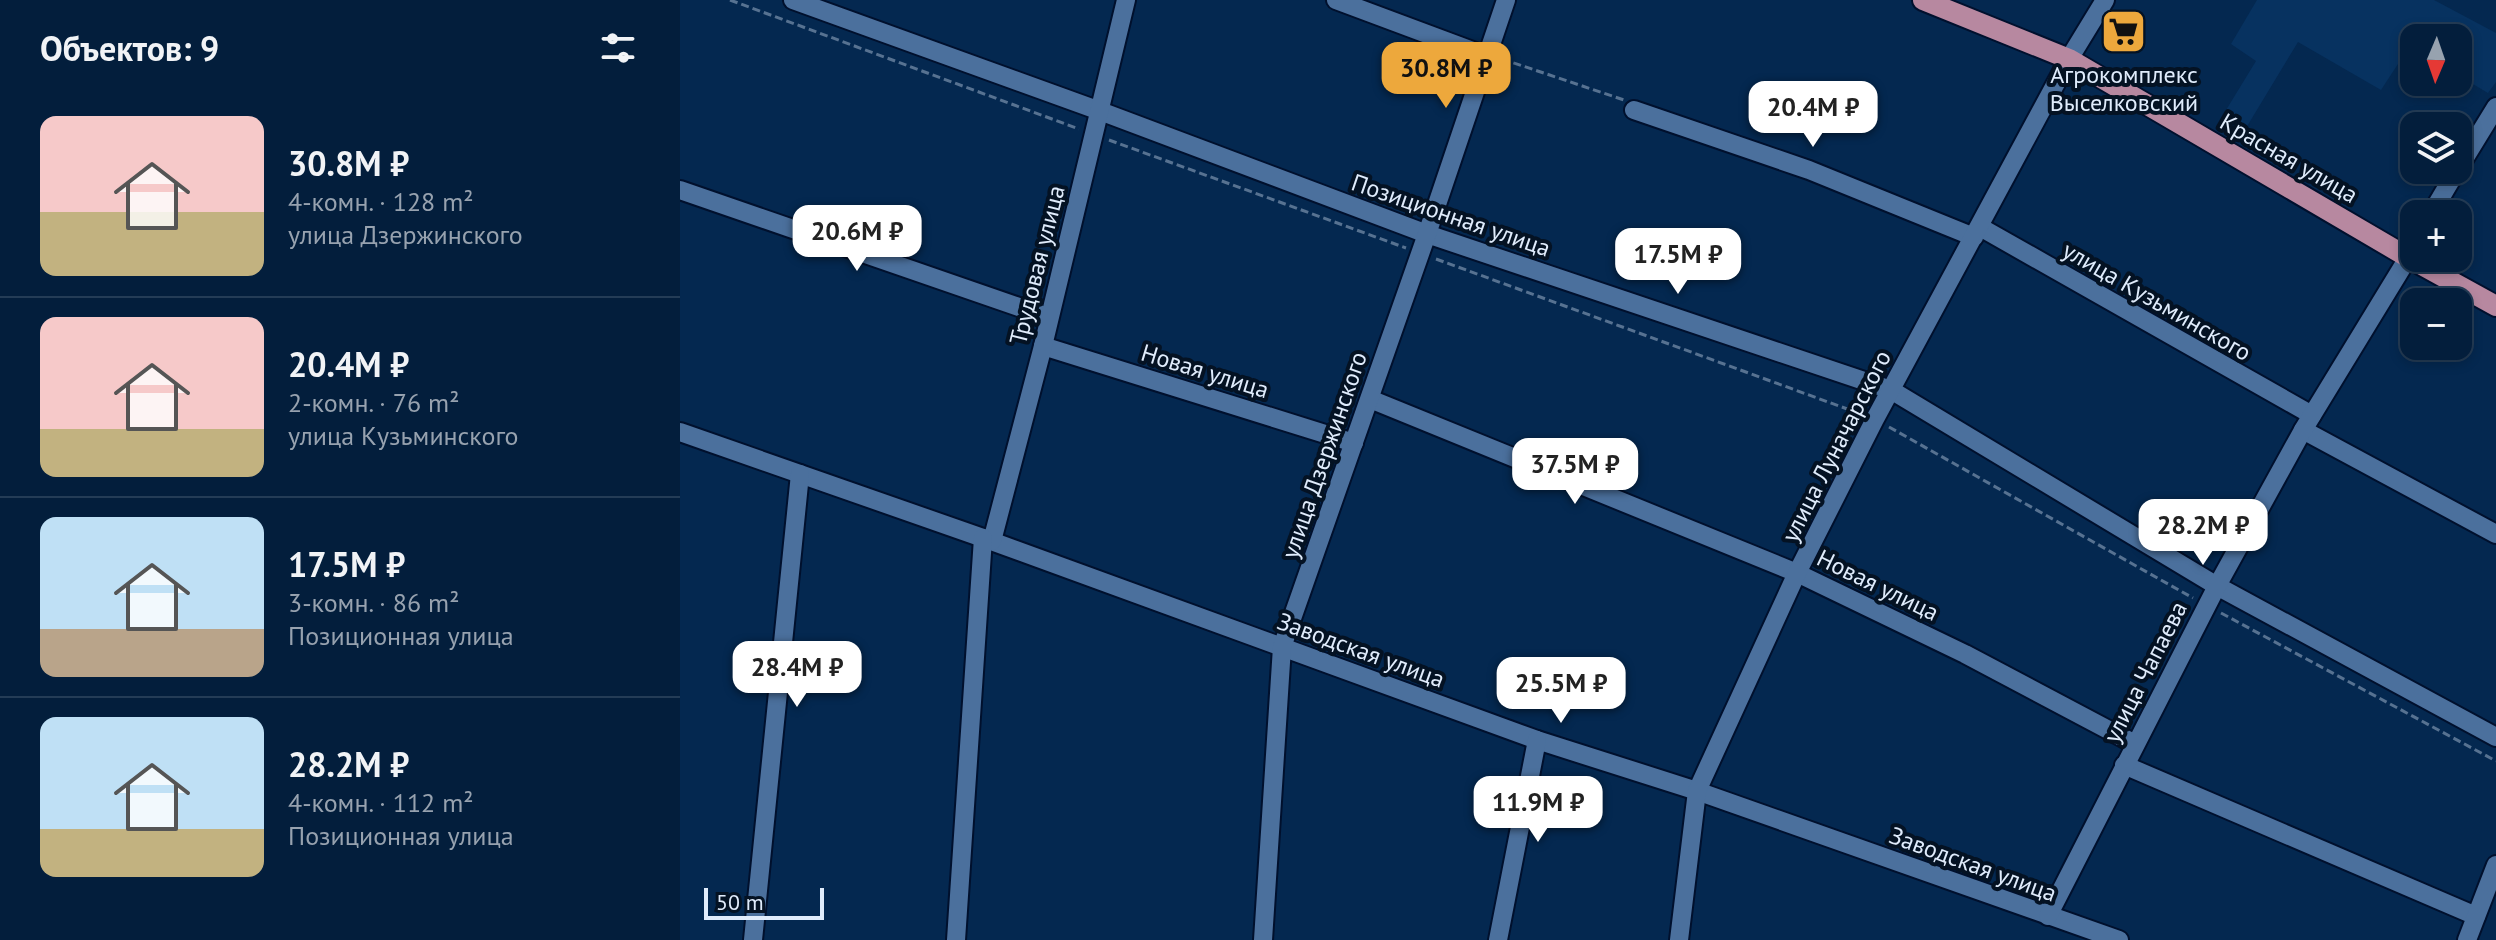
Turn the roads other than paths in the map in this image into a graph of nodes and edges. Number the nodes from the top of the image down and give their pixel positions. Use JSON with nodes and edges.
{"nodes":[{"id":1,"x":793,"y":0,"type":"edge"},
{"id":2,"x":1126,"y":0,"type":"edge"},
{"id":3,"x":1336,"y":0,"type":"edge"},
{"id":4,"x":1506,"y":0,"type":"edge"},
{"id":5,"x":1923,"y":0,"type":"edge"},
{"id":6,"x":2105,"y":0,"type":"edge"},
{"id":7,"x":1486,"y":55,"type":"junction"},
{"id":8,"x":2069,"y":59,"type":"junction"},
{"id":9,"x":2496,"y":107,"type":"edge"},
{"id":10,"x":1634,"y":110,"type":"road end"},
{"id":11,"x":1100,"y":111,"type":"junction"},
{"id":12,"x":2472,"y":146,"type":"edge"},
{"id":13,"x":680,"y":190,"type":"edge"},
{"id":14,"x":1977,"y":232,"type":"junction"},
{"id":15,"x":1427,"y":234,"type":"junction"},
{"id":16,"x":2400,"y":247,"type":"edge"},
{"id":17,"x":2400,"y":271,"type":"edge"},
{"id":18,"x":2441,"y":272,"type":"edge"},
{"id":19,"x":2496,"y":306,"type":"edge"},
{"id":20,"x":1048,"y":317,"type":"junction"},
{"id":21,"x":1043,"y":346,"type":"junction"},
{"id":22,"x":1891,"y":390,"type":"junction"},
{"id":23,"x":1370,"y":399,"type":"junction"},
{"id":24,"x":2308,"y":423,"type":"junction"},
{"id":25,"x":680,"y":432,"type":"edge"},
{"id":26,"x":1354,"y":443,"type":"junction"},
{"id":27,"x":800,"y":474,"type":"junction"},
{"id":28,"x":2496,"y":534,"type":"edge"},
{"id":29,"x":987,"y":539,"type":"junction"},
{"id":30,"x":1797,"y":573,"type":"junction"},
{"id":31,"x":2217,"y":586,"type":"junction"},
{"id":32,"x":1282,"y":647,"type":"junction"},
{"id":33,"x":2496,"y":737,"type":"edge"},
{"id":34,"x":1537,"y":740,"type":"junction"},
{"id":35,"x":2135,"y":744,"type":"junction"},
{"id":36,"x":2124,"y":765,"type":"junction"},
{"id":37,"x":1697,"y":791,"type":"junction"},
{"id":38,"x":2496,"y":865,"type":"edge"},
{"id":39,"x":2048,"y":916,"type":"junction"},
{"id":40,"x":2476,"y":916,"type":"junction"},
{"id":41,"x":753,"y":940,"type":"edge"},
{"id":42,"x":956,"y":940,"type":"edge"},
{"id":43,"x":1263,"y":940,"type":"edge"},
{"id":44,"x":1498,"y":940,"type":"edge"},
{"id":45,"x":1679,"y":940,"type":"edge"},
{"id":46,"x":2119,"y":940,"type":"edge"},
{"id":47,"x":2467,"y":940,"type":"edge"}],
"edges":[{"from":1,"to":11,"type":"street","name":"Позиционная улица"},
{"from":2,"to":11,"type":"street","name":"Трудовая улица"},
{"from":3,"to":7,"type":"street"},
{"from":4,"to":7,"type":"street","name":"улица Дзержинского"},
{"from":5,"to":8,"type":"main road","name":"Красная улица"},
{"from":6,"to":8,"type":"street","name":"улица Луначарского"},
{"from":7,"to":15,"type":"street","name":"улица Дзержинского"},
{"from":8,"to":14,"type":"street","name":"улица Луначарского"},
{"from":8,"to":16,"type":"main road","name":"Красная улица"},
{"from":9,"to":12,"type":"street"},
{"from":10,"to":14,"type":"street","name":"улица Кузьминского"},
{"from":11,"to":15,"type":"street","name":"Позиционная улица"},
{"from":11,"to":20,"type":"street","name":"Трудовая улица"},
{"from":13,"to":20,"type":"street"},
{"from":14,"to":22,"type":"street","name":"улица Луначарского"},
{"from":14,"to":24,"type":"street","name":"улица Кузьминского"},
{"from":15,"to":22,"type":"street","name":"Позиционная улица"},
{"from":15,"to":23,"type":"street","name":"улица Дзержинского"},
{"from":17,"to":24,"type":"street","name":"улица Чапаева"},
{"from":18,"to":19,"type":"main road","name":"Красная улица"},
{"from":20,"to":21,"type":"street","name":"Трудовая улица"},
{"from":21,"to":26,"type":"street","name":"Новая улица"},
{"from":21,"to":29,"type":"street","name":"Трудовая улица"},
{"from":22,"to":30,"type":"street","name":"улица Луначарского"},
{"from":22,"to":31,"type":"street","name":"Позиционная улица"},
{"from":23,"to":26,"type":"street","name":"улица Дзержинского"},
{"from":23,"to":30,"type":"street","name":"Новая улица"},
{"from":24,"to":28,"type":"street","name":"улица Кузьминского"},
{"from":24,"to":31,"type":"street","name":"улица Чапаева"},
{"from":25,"to":27,"type":"street","name":"Заводская улица"},
{"from":26,"to":32,"type":"street","name":"улица Дзержинского"},
{"from":27,"to":29,"type":"street","name":"Заводская улица"},
{"from":27,"to":41,"type":"street"},
{"from":29,"to":32,"type":"street","name":"Заводская улица"},
{"from":29,"to":42,"type":"street","name":"Трудовая улица"},
{"from":30,"to":35,"type":"street","name":"Новая улица"},
{"from":30,"to":37,"type":"street","name":"улица Луначарского"},
{"from":31,"to":33,"type":"street","name":"Позиционная улица"},
{"from":31,"to":35,"type":"street","name":"улица Чапаева"},
{"from":32,"to":34,"type":"street","name":"Заводская улица"},
{"from":32,"to":43,"type":"street","name":"улица Дзержинского"},
{"from":34,"to":37,"type":"street","name":"Заводская улица"},
{"from":34,"to":44,"type":"street"},
{"from":35,"to":36,"type":"street","name":"улица Чапаева"},
{"from":36,"to":39,"type":"street","name":"улица Чапаева"},
{"from":36,"to":40,"type":"street"},
{"from":37,"to":39,"type":"street","name":"Заводская улица"},
{"from":37,"to":45,"type":"street","name":"улица Луначарского"},
{"from":38,"to":40,"type":"street"},
{"from":39,"to":46,"type":"street","name":"Заводская улица"},
{"from":40,"to":47,"type":"street"}]}
